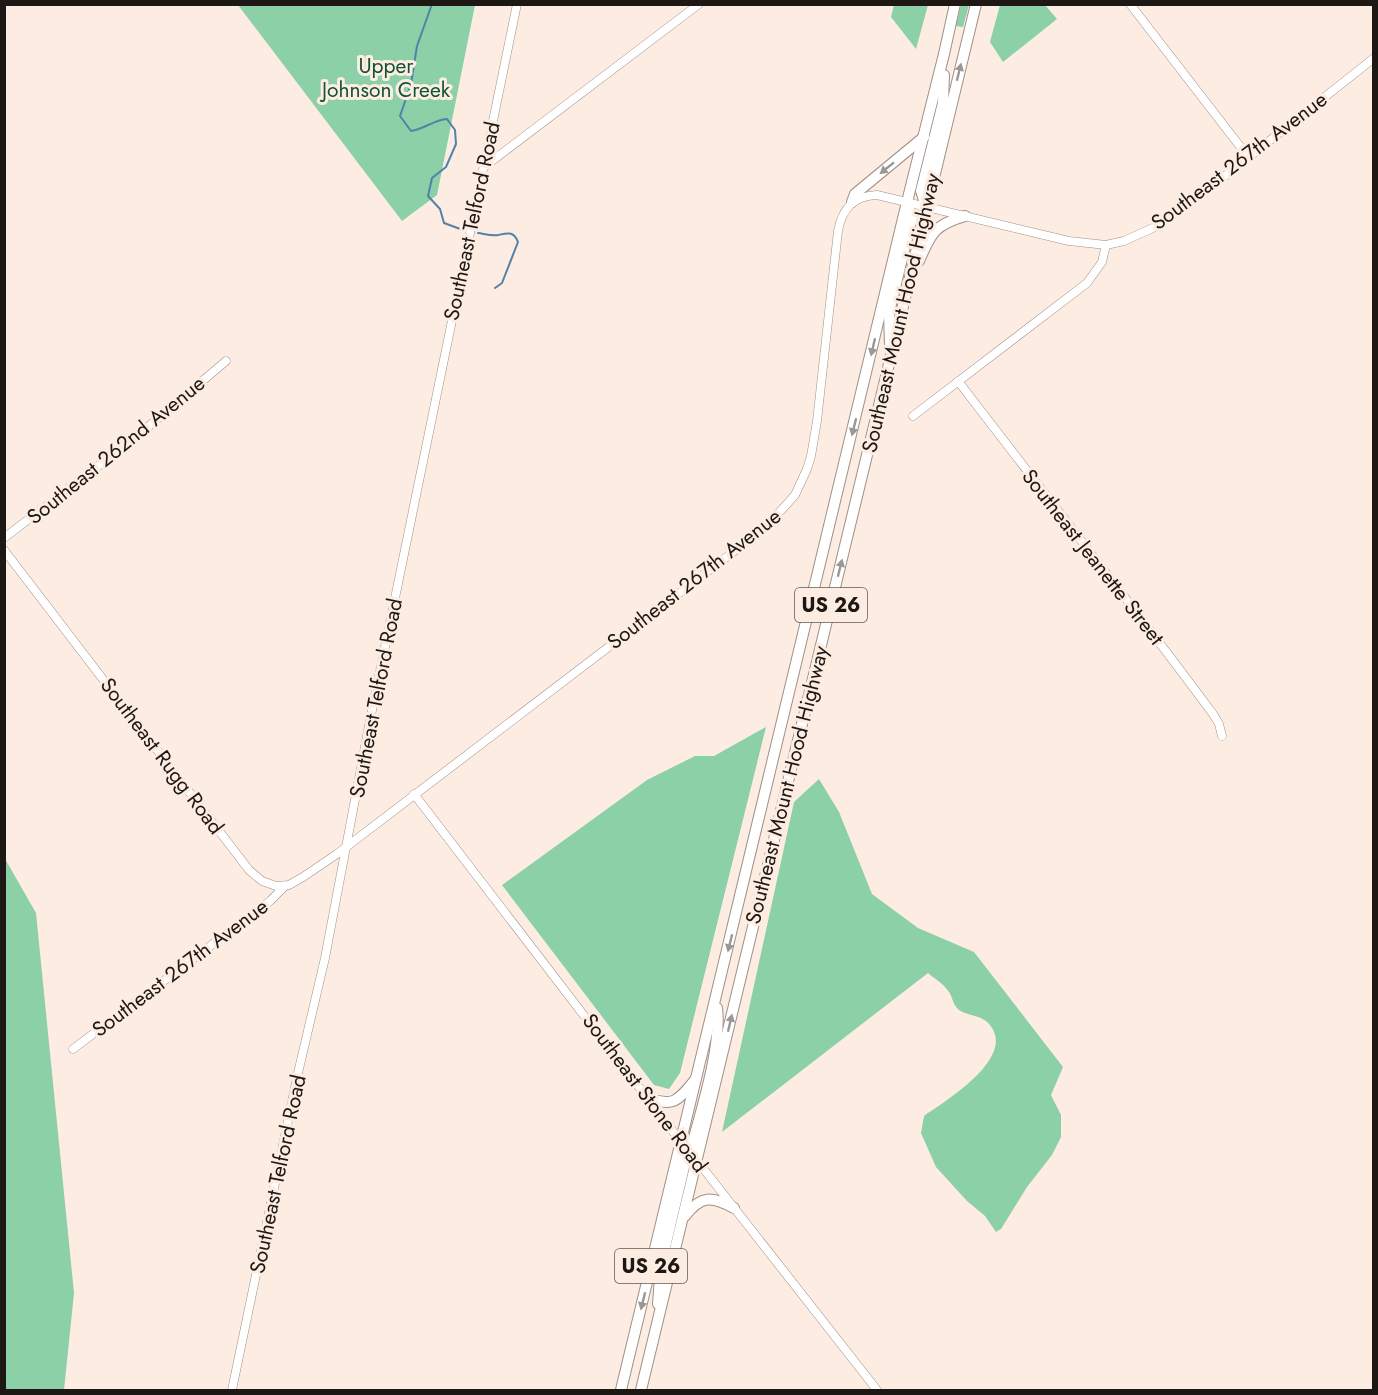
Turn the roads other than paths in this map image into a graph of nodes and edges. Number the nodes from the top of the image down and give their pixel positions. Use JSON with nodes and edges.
{"nodes":[{"id":1,"x":517,"y":4,"type":"edge"},
{"id":2,"x":699,"y":4,"type":"edge"},
{"id":3,"x":955,"y":4,"type":"edge"},
{"id":4,"x":976,"y":4,"type":"edge"},
{"id":5,"x":1130,"y":4,"type":"edge"},
{"id":6,"x":944,"y":54,"type":"junction"},
{"id":7,"x":1374,"y":58,"type":"edge"},
{"id":8,"x":924,"y":136,"type":"junction"},
{"id":9,"x":1249,"y":158,"type":"junction"},
{"id":10,"x":484,"y":167,"type":"junction"},
{"id":11,"x":852,"y":202,"type":"junction"},
{"id":12,"x":907,"y":202,"type":"junction"},
{"id":13,"x":926,"y":207,"type":"junction"},
{"id":14,"x":965,"y":216,"type":"junction"},
{"id":15,"x":1106,"y":245,"type":"junction"},
{"id":16,"x":908,"y":286,"type":"junction"},
{"id":17,"x":890,"y":360,"type":"junction"},
{"id":18,"x":226,"y":361,"type":"dead end"},
{"id":19,"x":958,"y":381,"type":"junction"},
{"id":20,"x":913,"y":416,"type":"dead end"},
{"id":21,"x":4,"y":538,"type":"edge"},
{"id":22,"x":4,"y":550,"type":"edge"},
{"id":23,"x":1222,"y":736,"type":"dead end"},
{"id":24,"x":414,"y":794,"type":"junction"},
{"id":25,"x":346,"y":846,"type":"junction"},
{"id":26,"x":285,"y":886,"type":"junction"},
{"id":27,"x":716,"y":1002,"type":"junction"},
{"id":28,"x":73,"y":1049,"type":"dead end"},
{"id":29,"x":697,"y":1078,"type":"junction"},
{"id":30,"x":646,"y":1097,"type":"junction"},
{"id":31,"x":689,"y":1152,"type":"junction"},
{"id":32,"x":734,"y":1208,"type":"junction"},
{"id":33,"x":683,"y":1218,"type":"junction"},
{"id":34,"x":659,"y":1316,"type":"junction"},
{"id":35,"x":232,"y":1390,"type":"edge"},
{"id":36,"x":621,"y":1390,"type":"edge"},
{"id":37,"x":641,"y":1390,"type":"edge"},
{"id":38,"x":877,"y":1390,"type":"edge"}],
"edges":[{"from":1,"to":10,"type":"street","name":"Southeast Telford Road"},
{"from":2,"to":10,"type":"street"},
{"from":3,"to":6,"type":"highway","name":"Southeast Mount Hood Highway","number":"US 26"},
{"from":13,"to":4,"type":"highway","name":"Southeast Mount Hood Highway","number":"US 26","one_way":true},
{"from":5,"to":9,"type":"street"},
{"from":6,"to":8,"type":"highway","name":"Southeast Mount Hood Highway","number":"US 26"},
{"from":6,"to":13,"type":"highway"},
{"from":7,"to":9,"type":"street","name":"Southeast 267th Avenue"},
{"from":8,"to":11,"type":"highway","one_way":true},
{"from":8,"to":12,"type":"highway","name":"Southeast Mount Hood Highway","number":"US 26"},
{"from":9,"to":15,"type":"street","name":"Southeast 267th Avenue"},
{"from":10,"to":25,"type":"street","name":"Southeast Telford Road"},
{"from":11,"to":12,"type":"street"},
{"from":11,"to":24,"type":"street","name":"Southeast 267th Avenue"},
{"from":12,"to":13,"type":"street"},
{"from":12,"to":17,"type":"highway"},
{"from":12,"to":27,"type":"highway","name":"Southeast Mount Hood Highway","number":"US 26","one_way":true},
{"from":13,"to":14,"type":"street"},
{"from":13,"to":16,"type":"highway","name":"Southeast Mount Hood Highway","number":"US 26"},
{"from":14,"to":15,"type":"street"},
{"from":14,"to":16,"type":"highway"},
{"from":15,"to":19,"type":"street"},
{"from":16,"to":17,"type":"highway","name":"Southeast Mount Hood Highway","number":"US 26"},
{"from":31,"to":17,"type":"highway","name":"Southeast Mount Hood Highway","number":"US 26","one_way":true},
{"from":18,"to":21,"type":"street","name":"Southeast 262nd Avenue"},
{"from":19,"to":20,"type":"street"},
{"from":19,"to":23,"type":"street","name":"Southeast Jeanette Street"},
{"from":22,"to":26,"type":"street","name":"Southeast Rugg Road"},
{"from":24,"to":25,"type":"street","name":"Southeast 267th Avenue"},
{"from":24,"to":30,"type":"street","name":"Southeast Stone Road"},
{"from":25,"to":26,"type":"street"},
{"from":25,"to":35,"type":"street","name":"Southeast Telford Road"},
{"from":26,"to":28,"type":"street","name":"Southeast 267th Avenue"},
{"from":27,"to":29,"type":"highway","name":"Southeast Mount Hood Highway","number":"US 26"},
{"from":27,"to":31,"type":"highway"},
{"from":29,"to":30,"type":"highway"},
{"from":29,"to":31,"type":"highway","name":"Southeast Mount Hood Highway","number":"US 26"},
{"from":30,"to":31,"type":"street","name":"Southeast Stone Road"},
{"from":31,"to":32,"type":"street","name":"Southeast Stone Road"},
{"from":31,"to":33,"type":"highway","name":"Southeast Mount Hood Highway","number":"US 26"},
{"from":31,"to":34,"type":"highway"},
{"from":31,"to":36,"type":"highway","name":"Southeast Mount Hood Highway","number":"US 26","one_way":true},
{"from":32,"to":33,"type":"highway"},
{"from":32,"to":38,"type":"street","name":"Southeast Stone Road"},
{"from":33,"to":34,"type":"highway","name":"Southeast Mount Hood Highway","number":"US 26"},
{"from":34,"to":37,"type":"highway","name":"Southeast Mount Hood Highway","number":"US 26"}]}
